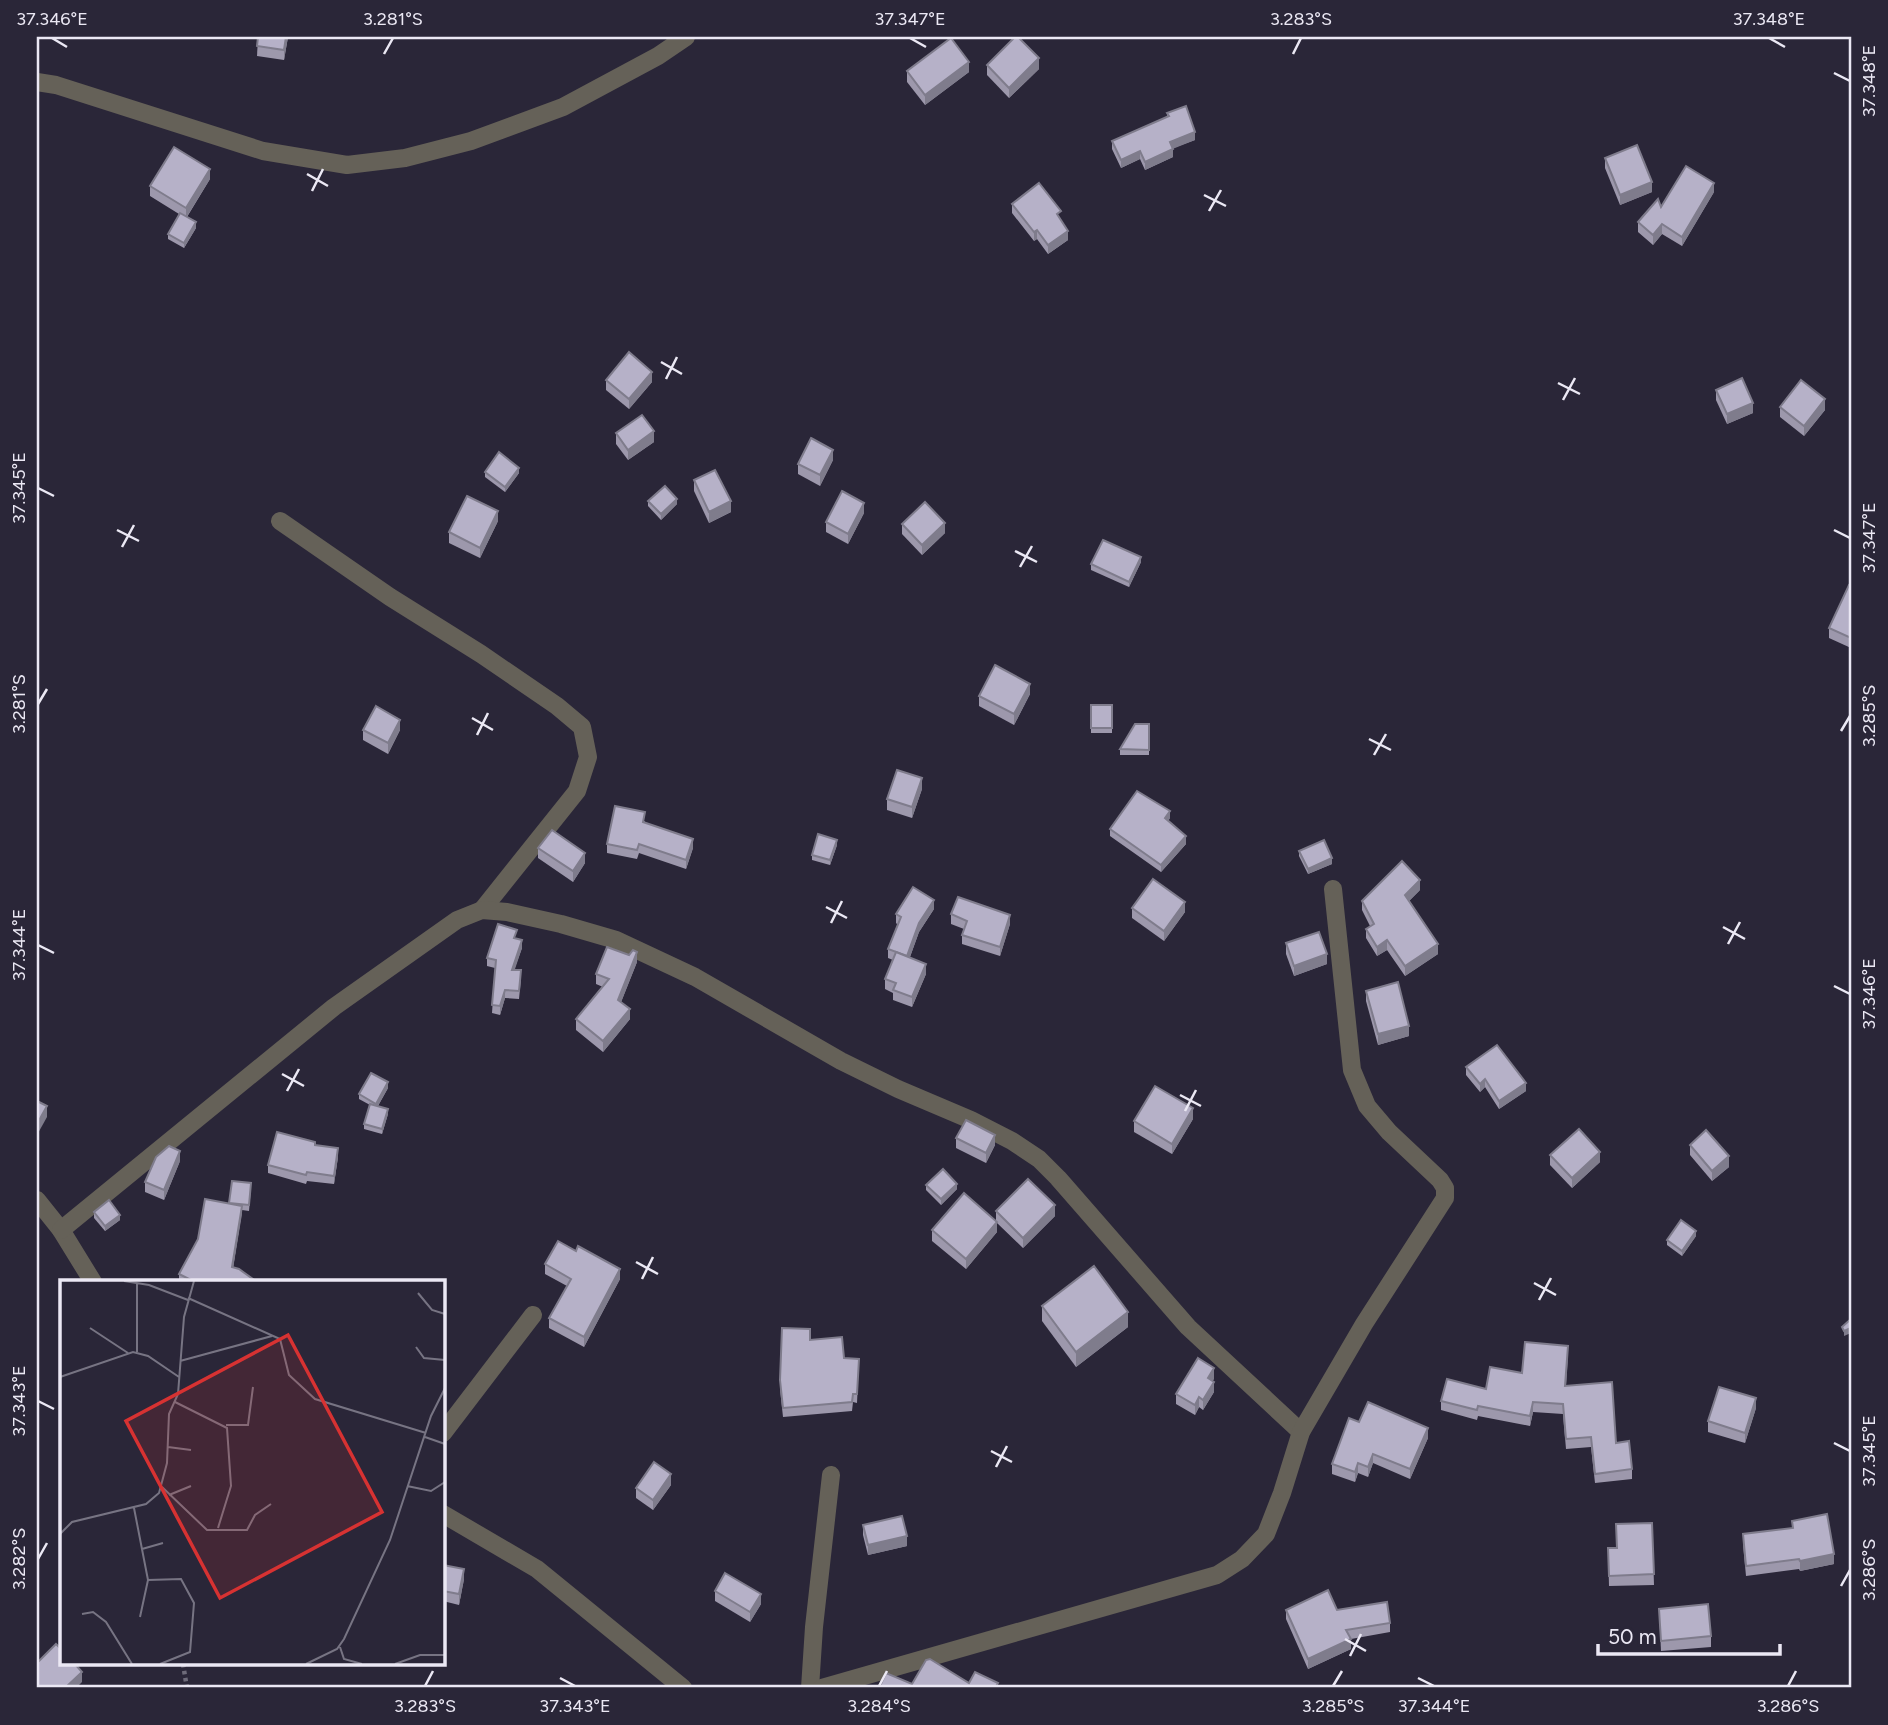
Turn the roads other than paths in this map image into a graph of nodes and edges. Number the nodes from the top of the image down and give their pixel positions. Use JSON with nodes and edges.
{"nodes":[{"id":1,"x":686,"y":37,"type":"edge"},
{"id":2,"x":37,"y":82,"type":"edge"},
{"id":3,"x":280,"y":521,"type":"dead end"},
{"id":4,"x":1333,"y":889,"type":"dead end"},
{"id":5,"x":482,"y":910,"type":"junction"},
{"id":6,"x":37,"y":1200,"type":"edge"},
{"id":7,"x":61,"y":1230,"type":"junction"},
{"id":8,"x":92,"y":1280,"type":"edge"},
{"id":9,"x":533,"y":1315,"type":"dead end"},
{"id":10,"x":444,"y":1432,"type":"edge"},
{"id":11,"x":1301,"y":1432,"type":"junction"},
{"id":12,"x":831,"y":1475,"type":"dead end"},
{"id":13,"x":444,"y":1515,"type":"edge"},
{"id":14,"x":683,"y":1688,"type":"edge"},
{"id":15,"x":810,"y":1688,"type":"edge"},
{"id":16,"x":821,"y":1688,"type":"edge"}],
"edges":[{"from":1,"to":2,"type":"street"},
{"from":3,"to":5,"type":"street"},
{"from":4,"to":11,"type":"street"},
{"from":5,"to":7,"type":"street"},
{"from":5,"to":11,"type":"street"},
{"from":6,"to":7,"type":"street"},
{"from":7,"to":8,"type":"street"},
{"from":9,"to":10,"type":"street"},
{"from":11,"to":16,"type":"street"},
{"from":12,"to":15,"type":"street"},
{"from":13,"to":14,"type":"street"}]}
